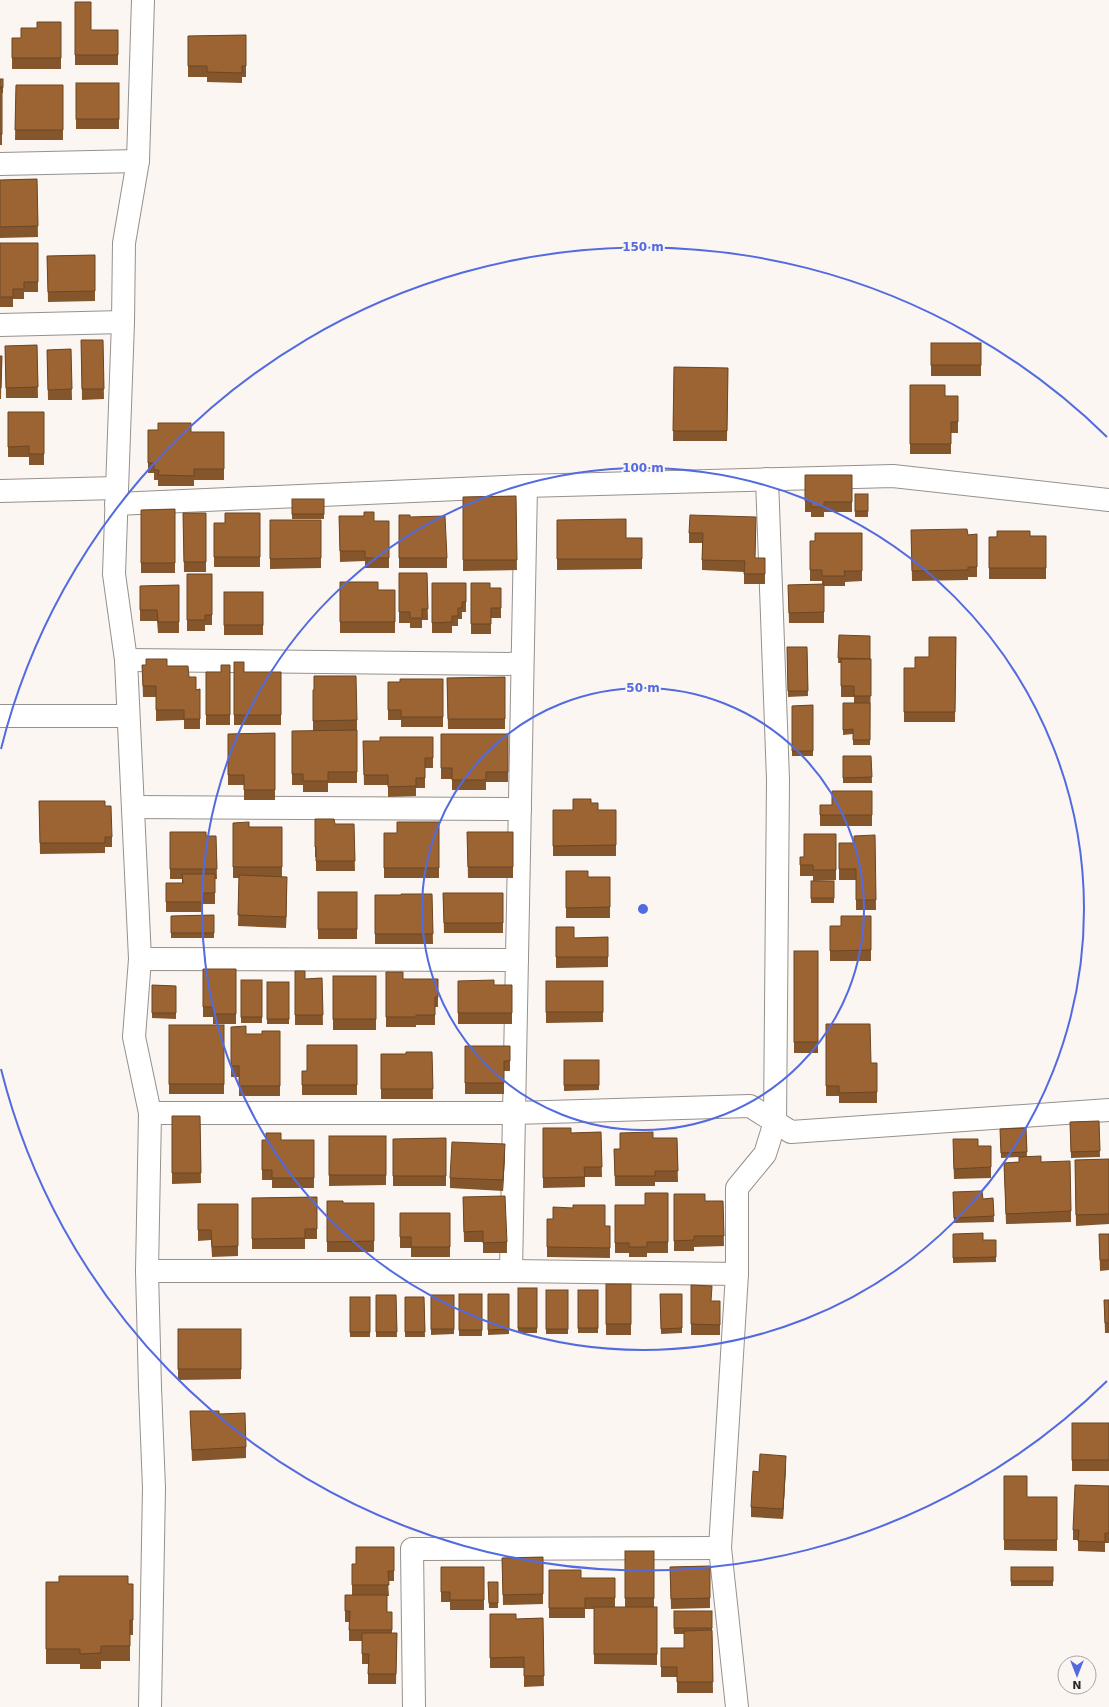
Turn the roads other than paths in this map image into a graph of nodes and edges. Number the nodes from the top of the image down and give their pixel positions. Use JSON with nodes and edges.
{"nodes":[{"id":1,"x":143,"y":0,"type":"edge"},
{"id":2,"x":138,"y":161,"type":"junction"},
{"id":3,"x":0,"y":164,"type":"edge"},
{"id":4,"x":123,"y":322,"type":"junction"},
{"id":5,"x":0,"y":325,"type":"edge"},
{"id":6,"x":767,"y":479,"type":"junction"},
{"id":7,"x":526,"y":486,"type":"junction"},
{"id":8,"x":0,"y":490,"type":"edge"},
{"id":9,"x":116,"y":496,"type":"junction"},
{"id":10,"x":1109,"y":500,"type":"edge"},
{"id":11,"x":126,"y":660,"type":"junction"},
{"id":12,"x":522,"y":664,"type":"junction"},
{"id":13,"x":0,"y":716,"type":"edge"},
{"id":14,"x":128,"y":716,"type":"junction"},
{"id":15,"x":133,"y":807,"type":"junction"},
{"id":16,"x":520,"y":809,"type":"junction"},
{"id":17,"x":140,"y":959,"type":"junction"},
{"id":18,"x":517,"y":960,"type":"junction"},
{"id":19,"x":1109,"y":1110,"type":"edge"},
{"id":20,"x":150,"y":1113,"type":"junction"},
{"id":21,"x":514,"y":1113,"type":"junction"},
{"id":22,"x":775,"y":1122,"type":"junction"},
{"id":23,"x":147,"y":1271,"type":"junction"},
{"id":24,"x":511,"y":1271,"type":"junction"},
{"id":25,"x":737,"y":1274,"type":"junction"},
{"id":26,"x":720,"y":1548,"type":"junction"},
{"id":27,"x":150,"y":1707,"type":"edge"},
{"id":28,"x":414,"y":1707,"type":"edge"},
{"id":29,"x":737,"y":1707,"type":"edge"}],
"edges":[{"from":1,"to":2,"type":"street"},
{"from":2,"to":3,"type":"street"},
{"from":2,"to":4,"type":"street"},
{"from":4,"to":5,"type":"street"},
{"from":4,"to":9,"type":"street"},
{"from":6,"to":7,"type":"street"},
{"from":6,"to":10,"type":"street"},
{"from":6,"to":22,"type":"street"},
{"from":7,"to":9,"type":"street"},
{"from":7,"to":12,"type":"street"},
{"from":8,"to":9,"type":"street"},
{"from":9,"to":11,"type":"street"},
{"from":11,"to":12,"type":"street"},
{"from":11,"to":14,"type":"street"},
{"from":12,"to":16,"type":"street"},
{"from":13,"to":14,"type":"street"},
{"from":14,"to":15,"type":"street"},
{"from":15,"to":16,"type":"street"},
{"from":15,"to":17,"type":"street"},
{"from":16,"to":18,"type":"street"},
{"from":17,"to":18,"type":"street"},
{"from":17,"to":20,"type":"street"},
{"from":18,"to":21,"type":"street"},
{"from":19,"to":22,"type":"street"},
{"from":20,"to":21,"type":"street"},
{"from":20,"to":23,"type":"street"},
{"from":21,"to":22,"type":"street"},
{"from":21,"to":24,"type":"street"},
{"from":22,"to":25,"type":"street"},
{"from":23,"to":24,"type":"street"},
{"from":23,"to":27,"type":"street"},
{"from":24,"to":25,"type":"street"},
{"from":25,"to":26,"type":"street"},
{"from":26,"to":28,"type":"street"},
{"from":26,"to":29,"type":"street"}]}
